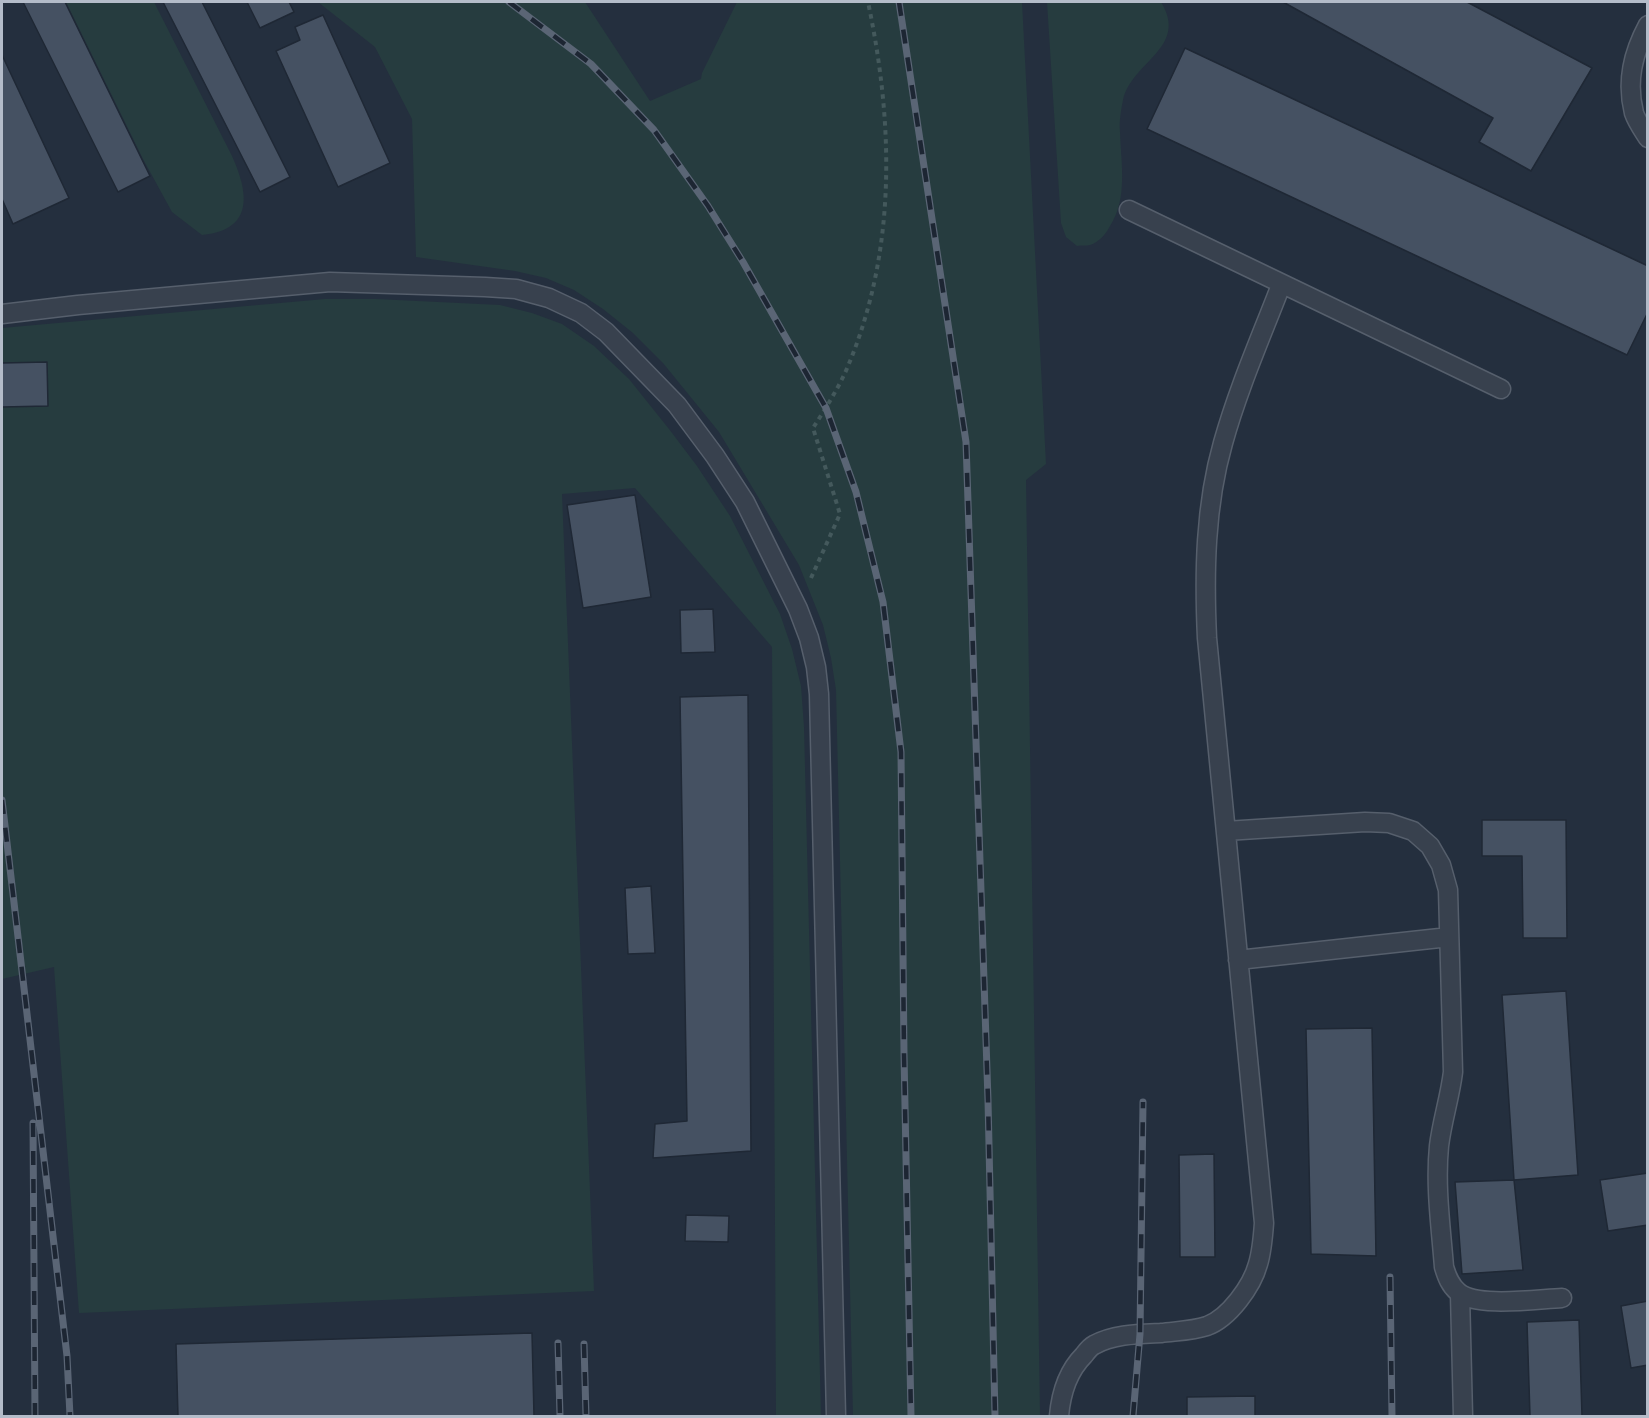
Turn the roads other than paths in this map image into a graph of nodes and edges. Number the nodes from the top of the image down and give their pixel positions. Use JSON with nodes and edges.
{"nodes":[{"id":1,"x":1647,"y":25,"type":"edge"},
{"id":2,"x":1647,"y":138,"type":"edge"},
{"id":3,"x":1129,"y":210,"type":"dead end"},
{"id":4,"x":1281,"y":285,"type":"junction"},
{"id":5,"x":2,"y":314,"type":"edge"},
{"id":6,"x":1502,"y":389,"type":"dead end"},
{"id":7,"x":1226,"y":831,"type":"junction"},
{"id":8,"x":1449,"y":937,"type":"junction"},
{"id":9,"x":1238,"y":960,"type":"junction"},
{"id":10,"x":1460,"y":1294,"type":"junction"},
{"id":11,"x":1562,"y":1298,"type":"dead end"},
{"id":12,"x":836,"y":1416,"type":"edge"},
{"id":13,"x":1059,"y":1416,"type":"edge"},
{"id":14,"x":1463,"y":1416,"type":"edge"}],
"edges":[{"from":1,"to":2,"type":"lane"},
{"from":3,"to":4,"type":"lane"},
{"from":4,"to":6,"type":"lane"},
{"from":4,"to":7,"type":"lane"},
{"from":5,"to":12,"type":"lane"},
{"from":7,"to":8,"type":"lane"},
{"from":7,"to":9,"type":"lane"},
{"from":8,"to":9,"type":"lane"},
{"from":8,"to":10,"type":"lane"},
{"from":9,"to":13,"type":"lane"},
{"from":10,"to":11,"type":"lane"},
{"from":10,"to":14,"type":"lane"}]}
